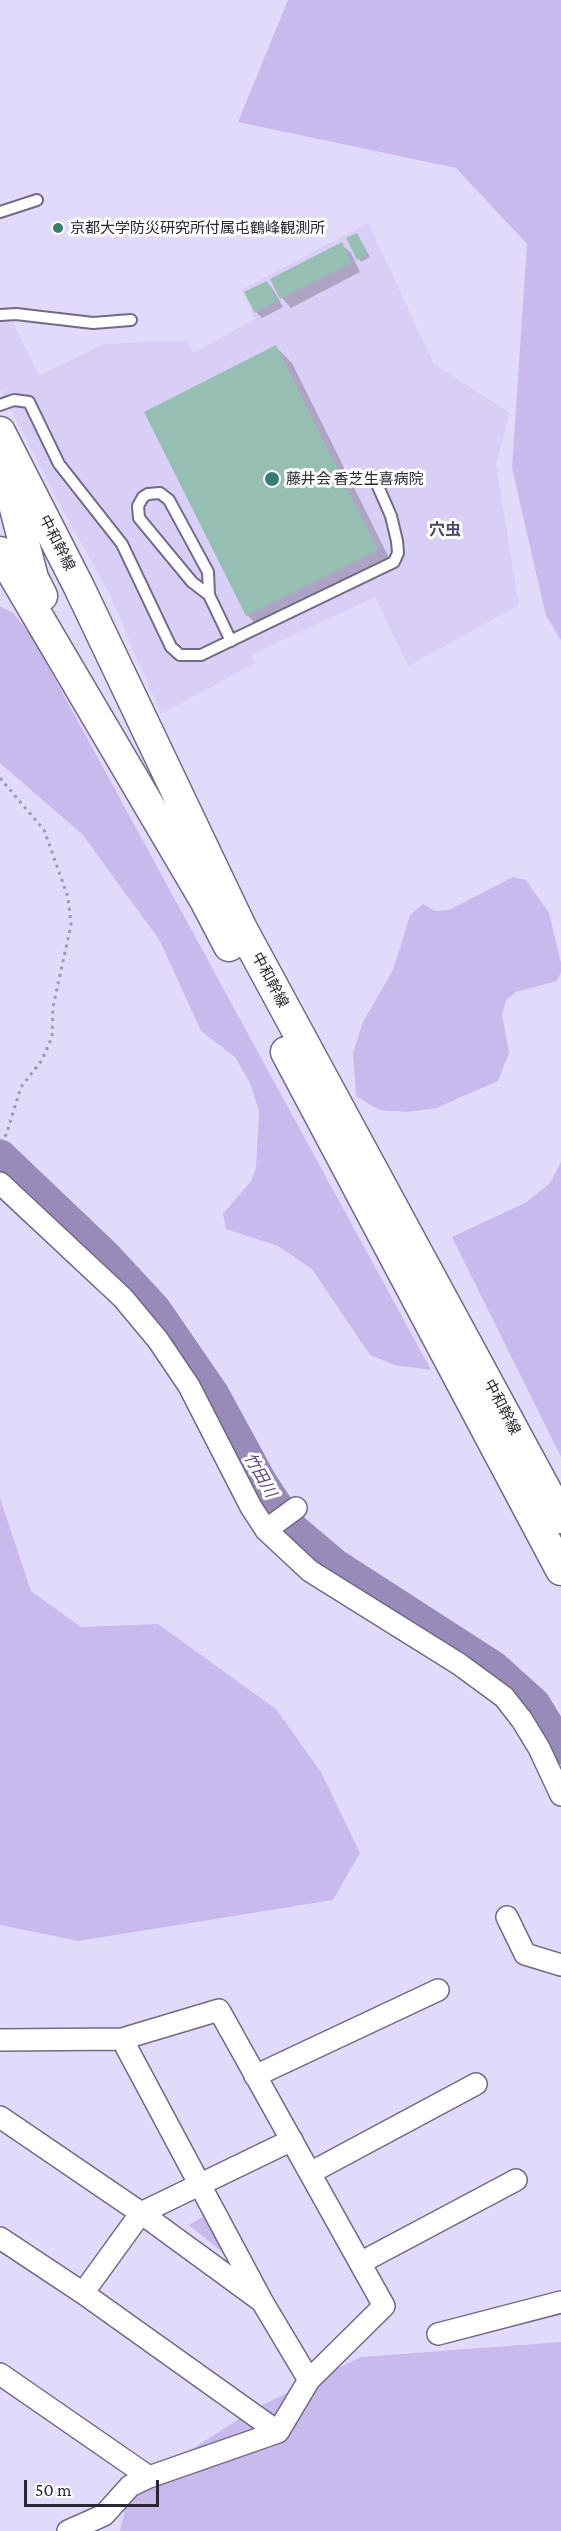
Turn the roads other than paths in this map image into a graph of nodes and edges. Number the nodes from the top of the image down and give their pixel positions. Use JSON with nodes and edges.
{"nodes":[{"id":1,"x":37,"y":200,"type":"dead end"},
{"id":2,"x":0,"y":212,"type":"edge"},
{"id":3,"x":0,"y":315,"type":"edge"},
{"id":4,"x":130,"y":320,"type":"dead end"},
{"id":5,"x":0,"y":405,"type":"edge"},
{"id":6,"x":0,"y":432,"type":"edge"},
{"id":7,"x":0,"y":463,"type":"edge"},
{"id":8,"x":377,"y":484,"type":"dead end"},
{"id":9,"x":0,"y":552,"type":"edge"},
{"id":10,"x":209,"y":595,"type":"junction"},
{"id":11,"x":231,"y":640,"type":"junction"},
{"id":12,"x":56,"y":645,"type":"junction"},
{"id":13,"x":0,"y":1183,"type":"edge"},
{"id":14,"x":296,"y":1508,"type":"dead end"},
{"id":15,"x":561,"y":1518,"type":"edge"},
{"id":16,"x":266,"y":1530,"type":"junction"},
{"id":17,"x":561,"y":1570,"type":"edge"},
{"id":18,"x":561,"y":1795,"type":"edge"},
{"id":19,"x":507,"y":1917,"type":"dead end"},
{"id":20,"x":561,"y":1965,"type":"edge"},
{"id":21,"x":438,"y":1990,"type":"dead end"},
{"id":22,"x":122,"y":2039,"type":"junction"},
{"id":23,"x":0,"y":2040,"type":"edge"},
{"id":24,"x":255,"y":2076,"type":"junction"},
{"id":25,"x":476,"y":2084,"type":"dead end"},
{"id":26,"x":0,"y":2117,"type":"edge"},
{"id":27,"x":292,"y":2140,"type":"junction"},
{"id":28,"x":310,"y":2173,"type":"junction"},
{"id":29,"x":516,"y":2180,"type":"dead end"},
{"id":30,"x":200,"y":2184,"type":"junction"},
{"id":31,"x":141,"y":2213,"type":"junction"},
{"id":32,"x":0,"y":2238,"type":"edge"},
{"id":33,"x":360,"y":2263,"type":"junction"},
{"id":34,"x":83,"y":2294,"type":"junction"},
{"id":35,"x":263,"y":2302,"type":"junction"},
{"id":36,"x":561,"y":2302,"type":"edge"},
{"id":37,"x":438,"y":2334,"type":"dead end"},
{"id":38,"x":0,"y":2374,"type":"edge"},
{"id":39,"x":309,"y":2380,"type":"junction"},
{"id":40,"x":278,"y":2432,"type":"junction"},
{"id":41,"x":149,"y":2477,"type":"junction"},
{"id":42,"x":68,"y":2531,"type":"edge"}],
"edges":[{"from":1,"to":2,"type":"lane"},
{"from":3,"to":4,"type":"lane"},
{"from":5,"to":11,"type":"lane"},
{"from":6,"to":15,"type":"main road","name":"中和幹線"},
{"from":7,"to":12,"type":"main road"},
{"from":8,"to":11,"type":"lane"},
{"from":9,"to":12,"type":"main road","name":"中和幹線"},
{"from":10,"to":10,"type":"lane"},
{"from":10,"to":11,"type":"lane"},
{"from":12,"to":17,"type":"main road","name":"中和幹線"},
{"from":13,"to":16,"type":"street"},
{"from":14,"to":16,"type":"street"},
{"from":16,"to":18,"type":"street"},
{"from":19,"to":20,"type":"street"},
{"from":21,"to":24,"type":"street"},
{"from":22,"to":23,"type":"street"},
{"from":22,"to":24,"type":"street"},
{"from":22,"to":30,"type":"street"},
{"from":24,"to":27,"type":"street"},
{"from":25,"to":28,"type":"street"},
{"from":26,"to":31,"type":"street"},
{"from":27,"to":28,"type":"street"},
{"from":27,"to":30,"type":"street"},
{"from":28,"to":33,"type":"street"},
{"from":29,"to":33,"type":"street"},
{"from":30,"to":31,"type":"street"},
{"from":30,"to":35,"type":"street"},
{"from":31,"to":34,"type":"street"},
{"from":31,"to":35,"type":"street"},
{"from":32,"to":34,"type":"street"},
{"from":33,"to":39,"type":"street"},
{"from":34,"to":40,"type":"street"},
{"from":35,"to":39,"type":"street"},
{"from":36,"to":37,"type":"street"},
{"from":38,"to":41,"type":"street"},
{"from":39,"to":40,"type":"street"},
{"from":40,"to":41,"type":"street"},
{"from":41,"to":42,"type":"street"}]}
